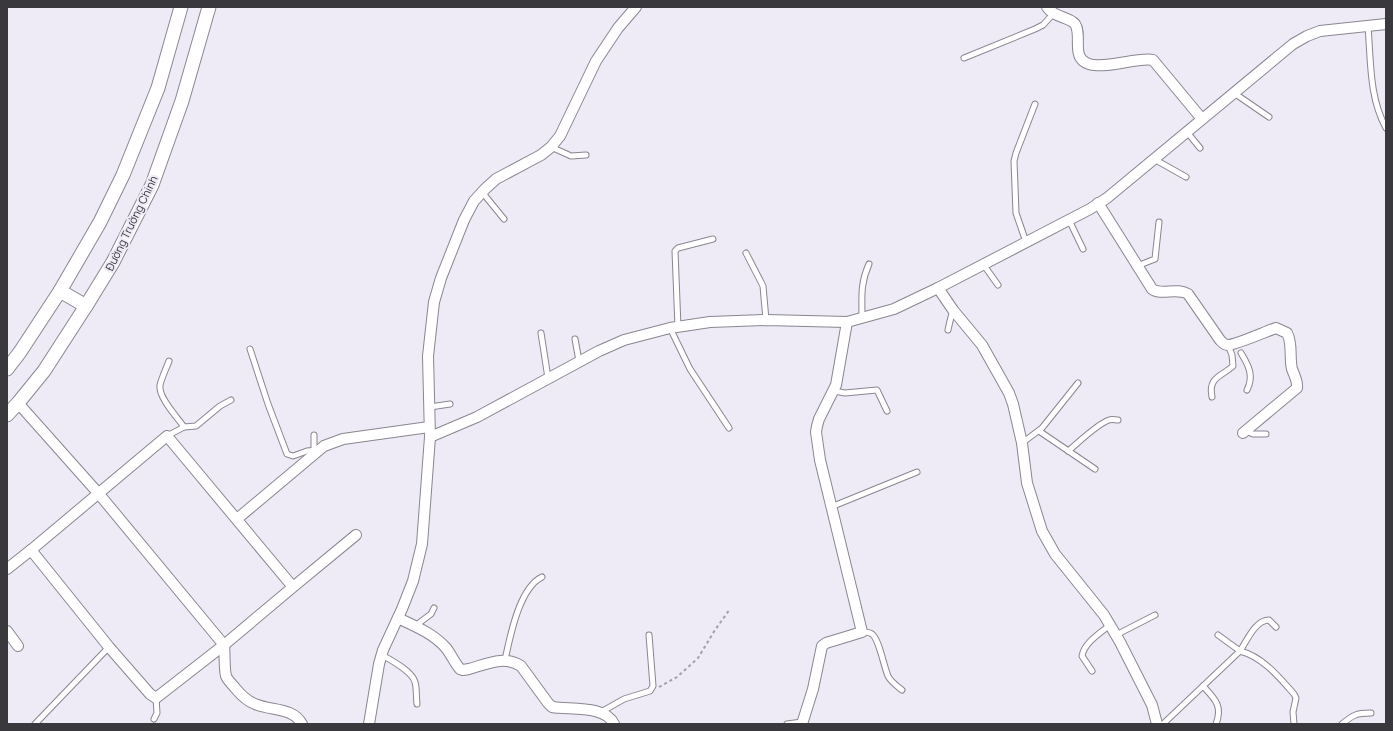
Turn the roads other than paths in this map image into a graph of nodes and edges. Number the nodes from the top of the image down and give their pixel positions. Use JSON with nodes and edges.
{"nodes":[{"id":1,"x":181,"y":7,"type":"edge"},
{"id":2,"x":208,"y":7,"type":"edge"},
{"id":3,"x":636,"y":7,"type":"edge"},
{"id":4,"x":1050,"y":10,"type":"edge"},
{"id":5,"x":1386,"y":24,"type":"edge"},
{"id":6,"x":1368,"y":27,"type":"junction"},
{"id":7,"x":964,"y":58,"type":"dead end"},
{"id":8,"x":1234,"y":93,"type":"junction"},
{"id":9,"x":1035,"y":104,"type":"dead end"},
{"id":10,"x":1268,"y":117,"type":"dead end"},
{"id":11,"x":1202,"y":119,"type":"junction"},
{"id":12,"x":1386,"y":128,"type":"edge"},
{"id":13,"x":1187,"y":132,"type":"junction"},
{"id":14,"x":551,"y":147,"type":"junction"},
{"id":15,"x":1200,"y":148,"type":"dead end"},
{"id":16,"x":586,"y":156,"type":"dead end"},
{"id":17,"x":1154,"y":159,"type":"junction"},
{"id":18,"x":1186,"y":177,"type":"dead end"},
{"id":19,"x":482,"y":192,"type":"junction"},
{"id":20,"x":1098,"y":203,"type":"junction"},
{"id":21,"x":504,"y":219,"type":"dead end"},
{"id":22,"x":1069,"y":220,"type":"junction"},
{"id":23,"x":1160,"y":222,"type":"dead end"},
{"id":24,"x":713,"y":239,"type":"dead end"},
{"id":25,"x":1026,"y":242,"type":"junction"},
{"id":26,"x":1083,"y":249,"type":"dead end"},
{"id":27,"x":746,"y":253,"type":"dead end"},
{"id":28,"x":869,"y":264,"type":"dead end"},
{"id":29,"x":984,"y":264,"type":"junction"},
{"id":30,"x":1137,"y":266,"type":"junction"},
{"id":31,"x":998,"y":285,"type":"dead end"},
{"id":32,"x":938,"y":288,"type":"junction"},
{"id":33,"x":60,"y":291,"type":"junction"},
{"id":34,"x":86,"y":306,"type":"junction"},
{"id":35,"x":953,"y":310,"type":"junction"},
{"id":36,"x":862,"y":318,"type":"junction"},
{"id":37,"x":766,"y":320,"type":"junction"},
{"id":38,"x":847,"y":322,"type":"junction"},
{"id":39,"x":674,"y":328,"type":"junction"},
{"id":40,"x":948,"y":330,"type":"dead end"},
{"id":41,"x":541,"y":333,"type":"dead end"},
{"id":42,"x":575,"y":339,"type":"dead end"},
{"id":43,"x":1234,"y":345,"type":"junction"},
{"id":44,"x":250,"y":348,"type":"dead end"},
{"id":45,"x":1241,"y":353,"type":"dead end"},
{"id":46,"x":169,"y":361,"type":"dead end"},
{"id":47,"x":579,"y":361,"type":"junction"},
{"id":48,"x":7,"y":369,"type":"edge"},
{"id":49,"x":548,"y":378,"type":"junction"},
{"id":50,"x":1078,"y":383,"type":"dead end"},
{"id":51,"x":1248,"y":390,"type":"dead end"},
{"id":52,"x":834,"y":391,"type":"junction"},
{"id":53,"x":1212,"y":397,"type":"dead end"},
{"id":54,"x":231,"y":400,"type":"dead end"},
{"id":55,"x":18,"y":403,"type":"junction"},
{"id":56,"x":450,"y":404,"type":"dead end"},
{"id":57,"x":430,"y":407,"type":"junction"},
{"id":58,"x":887,"y":411,"type":"dead end"},
{"id":59,"x":7,"y":415,"type":"edge"},
{"id":60,"x":1118,"y":420,"type":"dead end"},
{"id":61,"x":184,"y":427,"type":"junction"},
{"id":62,"x":729,"y":428,"type":"dead end"},
{"id":63,"x":1039,"y":431,"type":"junction"},
{"id":64,"x":430,"y":432,"type":"junction"},
{"id":65,"x":1244,"y":432,"type":"joint"},
{"id":66,"x":1266,"y":434,"type":"dead end"},
{"id":67,"x":314,"y":435,"type":"dead end"},
{"id":68,"x":167,"y":436,"type":"junction"},
{"id":69,"x":1022,"y":443,"type":"junction"},
{"id":70,"x":317,"y":450,"type":"junction"},
{"id":71,"x":1068,"y":451,"type":"junction"},
{"id":72,"x":1096,"y":469,"type":"dead end"},
{"id":73,"x":917,"y":472,"type":"dead end"},
{"id":74,"x":99,"y":494,"type":"junction"},
{"id":75,"x":831,"y":507,"type":"junction"},
{"id":76,"x":237,"y":519,"type":"junction"},
{"id":77,"x":356,"y":535,"type":"dead end"},
{"id":78,"x":31,"y":550,"type":"junction"},
{"id":79,"x":7,"y":569,"type":"edge"},
{"id":80,"x":542,"y":577,"type":"dead end"},
{"id":81,"x":293,"y":587,"type":"junction"},
{"id":82,"x":434,"y":608,"type":"dead end"},
{"id":83,"x":1155,"y":615,"type":"dead end"},
{"id":84,"x":398,"y":618,"type":"junction"},
{"id":85,"x":1110,"y":625,"type":"junction"},
{"id":86,"x":415,"y":626,"type":"junction"},
{"id":87,"x":1276,"y":627,"type":"dead end"},
{"id":88,"x":7,"y":631,"type":"edge"},
{"id":89,"x":862,"y":632,"type":"junction"},
{"id":90,"x":649,"y":635,"type":"dead end"},
{"id":91,"x":1116,"y":635,"type":"junction"},
{"id":92,"x":1218,"y":635,"type":"dead end"},
{"id":93,"x":224,"y":645,"type":"junction"},
{"id":94,"x":18,"y":646,"type":"dead end"},
{"id":95,"x":109,"y":647,"type":"junction"},
{"id":96,"x":1240,"y":651,"type":"junction"},
{"id":97,"x":382,"y":654,"type":"junction"},
{"id":98,"x":505,"y":660,"type":"junction"},
{"id":99,"x":1092,"y":671,"type":"dead end"},
{"id":100,"x":1203,"y":686,"type":"junction"},
{"id":101,"x":902,"y":690,"type":"dead end"},
{"id":102,"x":156,"y":698,"type":"junction"},
{"id":103,"x":417,"y":704,"type":"dead end"},
{"id":104,"x":600,"y":712,"type":"junction"},
{"id":105,"x":1371,"y":713,"type":"dead end"},
{"id":106,"x":154,"y":719,"type":"dead end"},
{"id":107,"x":802,"y":723,"type":"edge"},
{"id":108,"x":34,"y":724,"type":"edge"},
{"id":109,"x":302,"y":724,"type":"edge"},
{"id":110,"x":369,"y":724,"type":"edge"},
{"id":111,"x":614,"y":724,"type":"edge"},
{"id":112,"x":787,"y":724,"type":"edge"},
{"id":113,"x":1157,"y":724,"type":"edge"},
{"id":114,"x":1163,"y":724,"type":"edge"},
{"id":115,"x":1216,"y":724,"type":"edge"},
{"id":116,"x":1294,"y":724,"type":"edge"},
{"id":117,"x":1342,"y":724,"type":"edge"}],
"edges":[{"from":1,"to":33,"type":"main road"},
{"from":2,"to":34,"type":"main road","name":"Đường Trường Chinh"},
{"from":3,"to":14,"type":"street"},
{"from":4,"to":7,"type":"lane"},
{"from":4,"to":11,"type":"street"},
{"from":5,"to":6,"type":"street"},
{"from":6,"to":8,"type":"street"},
{"from":6,"to":12,"type":"lane"},
{"from":8,"to":10,"type":"lane"},
{"from":8,"to":11,"type":"street"},
{"from":9,"to":25,"type":"lane"},
{"from":11,"to":13,"type":"street"},
{"from":13,"to":15,"type":"lane"},
{"from":13,"to":17,"type":"street"},
{"from":14,"to":16,"type":"lane"},
{"from":14,"to":19,"type":"street"},
{"from":17,"to":18,"type":"lane"},
{"from":17,"to":20,"type":"street"},
{"from":19,"to":21,"type":"lane"},
{"from":19,"to":57,"type":"street"},
{"from":20,"to":22,"type":"street"},
{"from":20,"to":30,"type":"street"},
{"from":22,"to":25,"type":"street"},
{"from":22,"to":26,"type":"lane"},
{"from":23,"to":30,"type":"lane"},
{"from":24,"to":39,"type":"lane"},
{"from":25,"to":29,"type":"street"},
{"from":27,"to":37,"type":"lane"},
{"from":28,"to":36,"type":"lane"},
{"from":29,"to":31,"type":"lane"},
{"from":29,"to":32,"type":"street"},
{"from":30,"to":43,"type":"street"},
{"from":32,"to":35,"type":"street"},
{"from":32,"to":36,"type":"street"},
{"from":33,"to":34,"type":"main road"},
{"from":33,"to":48,"type":"main road"},
{"from":34,"to":55,"type":"main road","name":"Đường Trường Chinh"},
{"from":35,"to":40,"type":"lane"},
{"from":35,"to":69,"type":"street"},
{"from":36,"to":38,"type":"street"},
{"from":37,"to":38,"type":"street"},
{"from":37,"to":39,"type":"street"},
{"from":38,"to":52,"type":"street"},
{"from":39,"to":47,"type":"street"},
{"from":39,"to":62,"type":"lane"},
{"from":41,"to":49,"type":"lane"},
{"from":42,"to":47,"type":"lane"},
{"from":43,"to":53,"type":"lane"},
{"from":43,"to":65,"type":"street"},
{"from":44,"to":70,"type":"lane"},
{"from":45,"to":51,"type":"lane"},
{"from":46,"to":61,"type":"lane"},
{"from":47,"to":49,"type":"street"},
{"from":49,"to":64,"type":"street"},
{"from":50,"to":63,"type":"lane"},
{"from":52,"to":58,"type":"lane"},
{"from":52,"to":75,"type":"street"},
{"from":54,"to":61,"type":"lane"},
{"from":55,"to":59,"type":"main road","name":"Đường Trường Chinh"},
{"from":55,"to":74,"type":"street"},
{"from":56,"to":57,"type":"lane"},
{"from":57,"to":64,"type":"street"},
{"from":60,"to":71,"type":"lane"},
{"from":61,"to":68,"type":"lane"},
{"from":63,"to":69,"type":"lane"},
{"from":63,"to":71,"type":"lane"},
{"from":64,"to":70,"type":"street"},
{"from":64,"to":84,"type":"street"},
{"from":65,"to":66,"type":"lane"},
{"from":67,"to":70,"type":"lane"},
{"from":68,"to":74,"type":"street"},
{"from":68,"to":76,"type":"street"},
{"from":69,"to":85,"type":"street"},
{"from":70,"to":76,"type":"street"},
{"from":71,"to":72,"type":"lane"},
{"from":73,"to":75,"type":"lane"},
{"from":74,"to":78,"type":"street"},
{"from":74,"to":93,"type":"street"},
{"from":75,"to":89,"type":"street"},
{"from":76,"to":81,"type":"street"},
{"from":77,"to":81,"type":"street"},
{"from":78,"to":79,"type":"street"},
{"from":78,"to":95,"type":"street"},
{"from":80,"to":98,"type":"lane"},
{"from":81,"to":93,"type":"street"},
{"from":82,"to":86,"type":"lane"},
{"from":83,"to":91,"type":"lane"},
{"from":84,"to":86,"type":"street"},
{"from":84,"to":97,"type":"street"},
{"from":85,"to":91,"type":"street"},
{"from":85,"to":99,"type":"lane"},
{"from":86,"to":98,"type":"street"},
{"from":87,"to":96,"type":"lane"},
{"from":88,"to":94,"type":"street"},
{"from":89,"to":101,"type":"lane"},
{"from":89,"to":107,"type":"street"},
{"from":90,"to":104,"type":"lane"},
{"from":91,"to":113,"type":"street"},
{"from":92,"to":96,"type":"lane"},
{"from":93,"to":102,"type":"street"},
{"from":93,"to":109,"type":"street"},
{"from":95,"to":102,"type":"street"},
{"from":95,"to":108,"type":"lane"},
{"from":96,"to":100,"type":"lane"},
{"from":96,"to":116,"type":"lane"},
{"from":97,"to":103,"type":"lane"},
{"from":97,"to":110,"type":"street"},
{"from":98,"to":104,"type":"street"},
{"from":100,"to":114,"type":"lane"},
{"from":100,"to":115,"type":"lane"},
{"from":102,"to":106,"type":"lane"},
{"from":104,"to":111,"type":"street"},
{"from":105,"to":117,"type":"lane"},
{"from":107,"to":112,"type":"lane"}]}
